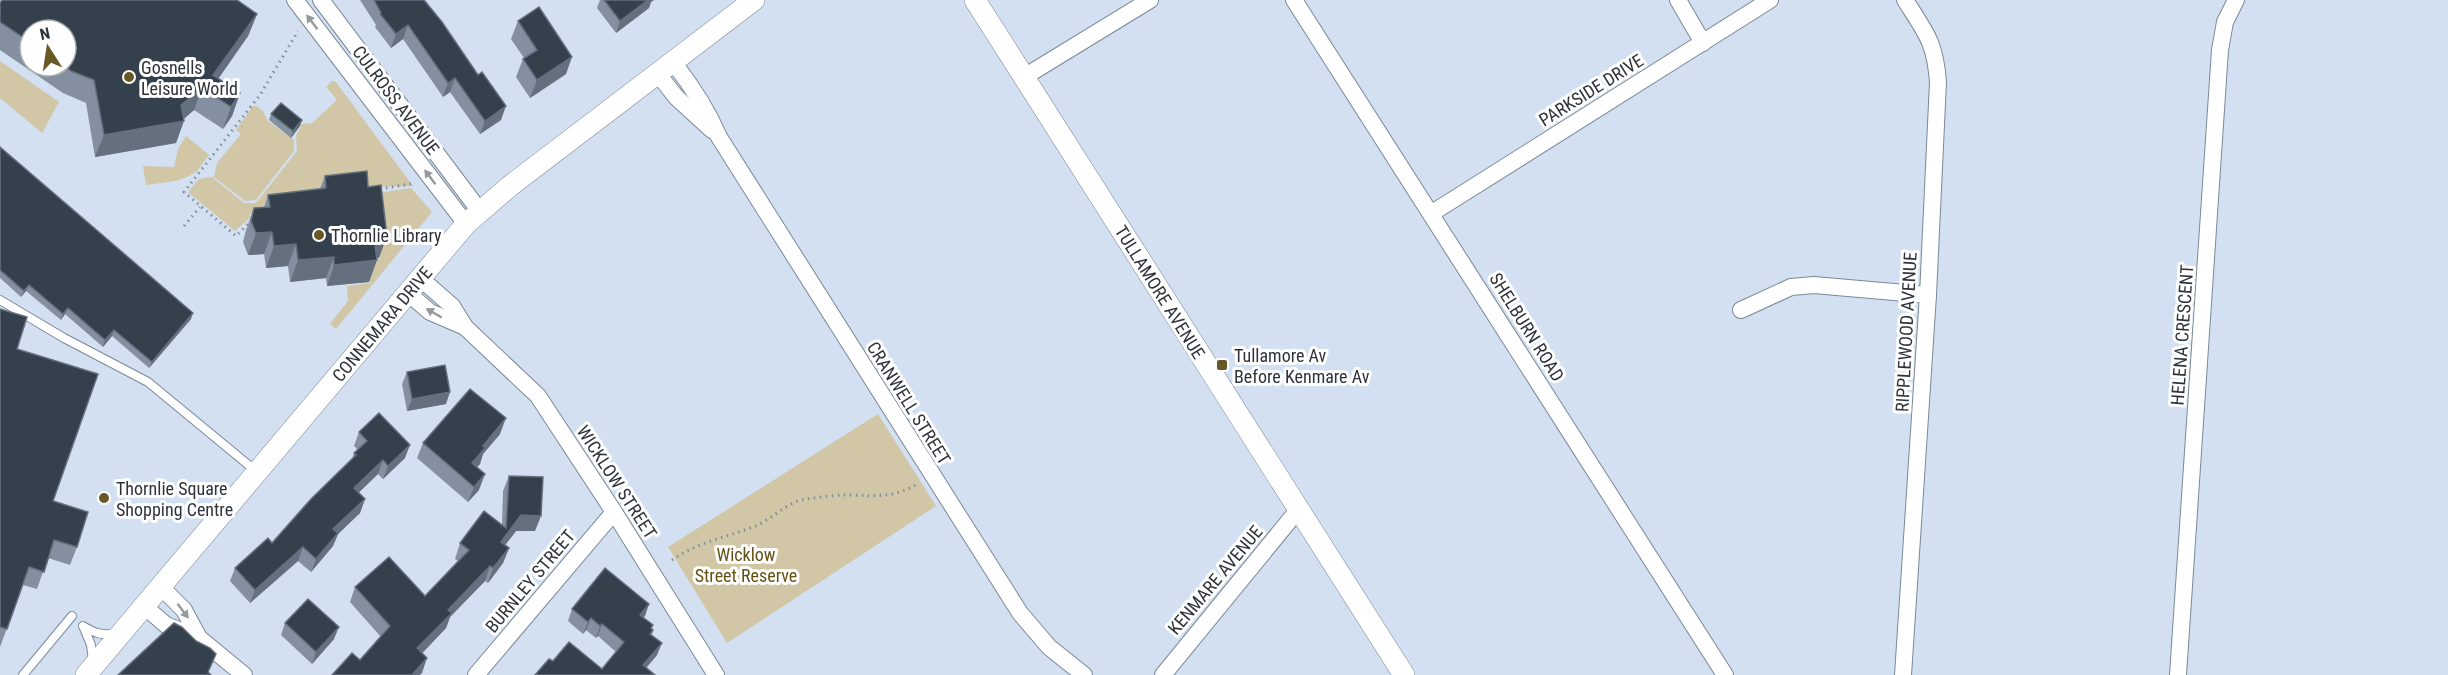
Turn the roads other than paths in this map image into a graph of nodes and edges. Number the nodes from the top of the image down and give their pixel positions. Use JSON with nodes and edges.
{"nodes":[{"id":1,"x":295,"y":0,"type":"edge"},
{"id":2,"x":321,"y":0,"type":"edge"},
{"id":3,"x":754,"y":0,"type":"edge"},
{"id":4,"x":975,"y":0,"type":"edge"},
{"id":5,"x":1150,"y":0,"type":"edge"},
{"id":6,"x":1294,"y":0,"type":"edge"},
{"id":7,"x":1678,"y":0,"type":"edge"},
{"id":8,"x":1770,"y":0,"type":"edge"},
{"id":9,"x":1905,"y":0,"type":"edge"},
{"id":10,"x":2236,"y":0,"type":"edge"},
{"id":11,"x":1704,"y":43,"type":"junction"},
{"id":12,"x":665,"y":68,"type":"junction"},
{"id":13,"x":1024,"y":77,"type":"junction"},
{"id":14,"x":1431,"y":213,"type":"junction"},
{"id":15,"x":473,"y":217,"type":"junction"},
{"id":16,"x":414,"y":286,"type":"junction"},
{"id":17,"x":1928,"y":295,"type":"junction"},
{"id":18,"x":0,"y":300,"type":"edge"},
{"id":19,"x":1741,"y":310,"type":"dead end"},
{"id":20,"x":257,"y":472,"type":"junction"},
{"id":21,"x":1298,"y":510,"type":"junction"},
{"id":22,"x":614,"y":512,"type":"junction"},
{"id":23,"x":161,"y":587,"type":"junction"},
{"id":24,"x":144,"y":606,"type":"junction"},
{"id":25,"x":72,"y":616,"type":"dead end"},
{"id":26,"x":124,"y":631,"type":"junction"},
{"id":27,"x":199,"y":638,"type":"junction"},
{"id":28,"x":89,"y":671,"type":"edge"},
{"id":29,"x":239,"y":674,"type":"edge"},
{"id":30,"x":23,"y":675,"type":"edge"},
{"id":31,"x":476,"y":675,"type":"edge"},
{"id":32,"x":716,"y":675,"type":"edge"},
{"id":33,"x":1084,"y":675,"type":"edge"},
{"id":34,"x":1163,"y":675,"type":"edge"},
{"id":35,"x":1404,"y":675,"type":"edge"},
{"id":36,"x":1725,"y":675,"type":"edge"},
{"id":37,"x":1904,"y":675,"type":"edge"},
{"id":38,"x":2178,"y":675,"type":"edge"}],
"edges":[{"from":15,"to":1,"type":"street","name":"CULROSS AVENUE","one_way":true},
{"from":2,"to":15,"type":"street","name":"CULROSS AVENUE"},
{"from":3,"to":12,"type":"street","name":"CONNEMARA DRIVE"},
{"from":4,"to":13,"type":"street","name":"TULLAMORE AVENUE"},
{"from":5,"to":13,"type":"street"},
{"from":6,"to":14,"type":"street","name":"SHELBURN ROAD"},
{"from":7,"to":11,"type":"street"},
{"from":8,"to":11,"type":"street","name":"PARKSIDE DRIVE"},
{"from":9,"to":17,"type":"street","name":"RIPPLEWOOD AVENUE"},
{"from":10,"to":38,"type":"street","name":"HELENA CRESCENT"},
{"from":11,"to":14,"type":"street","name":"PARKSIDE DRIVE"},
{"from":12,"to":15,"type":"street","name":"CONNEMARA DRIVE"},
{"from":12,"to":33,"type":"street","name":"CRANWELL STREET"},
{"from":13,"to":21,"type":"street","name":"TULLAMORE AVENUE"},
{"from":14,"to":36,"type":"street","name":"SHELBURN ROAD"},
{"from":15,"to":16,"type":"street","name":"CONNEMARA DRIVE"},
{"from":16,"to":20,"type":"street","name":"CONNEMARA DRIVE"},
{"from":16,"to":22,"type":"street","name":"WICKLOW STREET"},
{"from":17,"to":19,"type":"street"},
{"from":17,"to":37,"type":"street","name":"RIPPLEWOOD AVENUE"},
{"from":18,"to":20,"type":"lane"},
{"from":20,"to":23,"type":"street","name":"CONNEMARA DRIVE"},
{"from":21,"to":34,"type":"street","name":"KENMARE AVENUE"},
{"from":21,"to":35,"type":"street","name":"TULLAMORE AVENUE"},
{"from":22,"to":31,"type":"street","name":"BURNLEY STREET"},
{"from":22,"to":32,"type":"street","name":"WICKLOW STREET"},
{"from":23,"to":24,"type":"street","name":"CONNEMARA DRIVE"},
{"from":23,"to":27,"type":"street","one_way":true},
{"from":24,"to":26,"type":"street","name":"CONNEMARA DRIVE"},
{"from":24,"to":27,"type":"street"},
{"from":25,"to":30,"type":"lane"},
{"from":26,"to":28,"type":"street","name":"CONNEMARA DRIVE"},
{"from":26,"to":28,"type":"lane"},
{"from":27,"to":29,"type":"street"}]}
